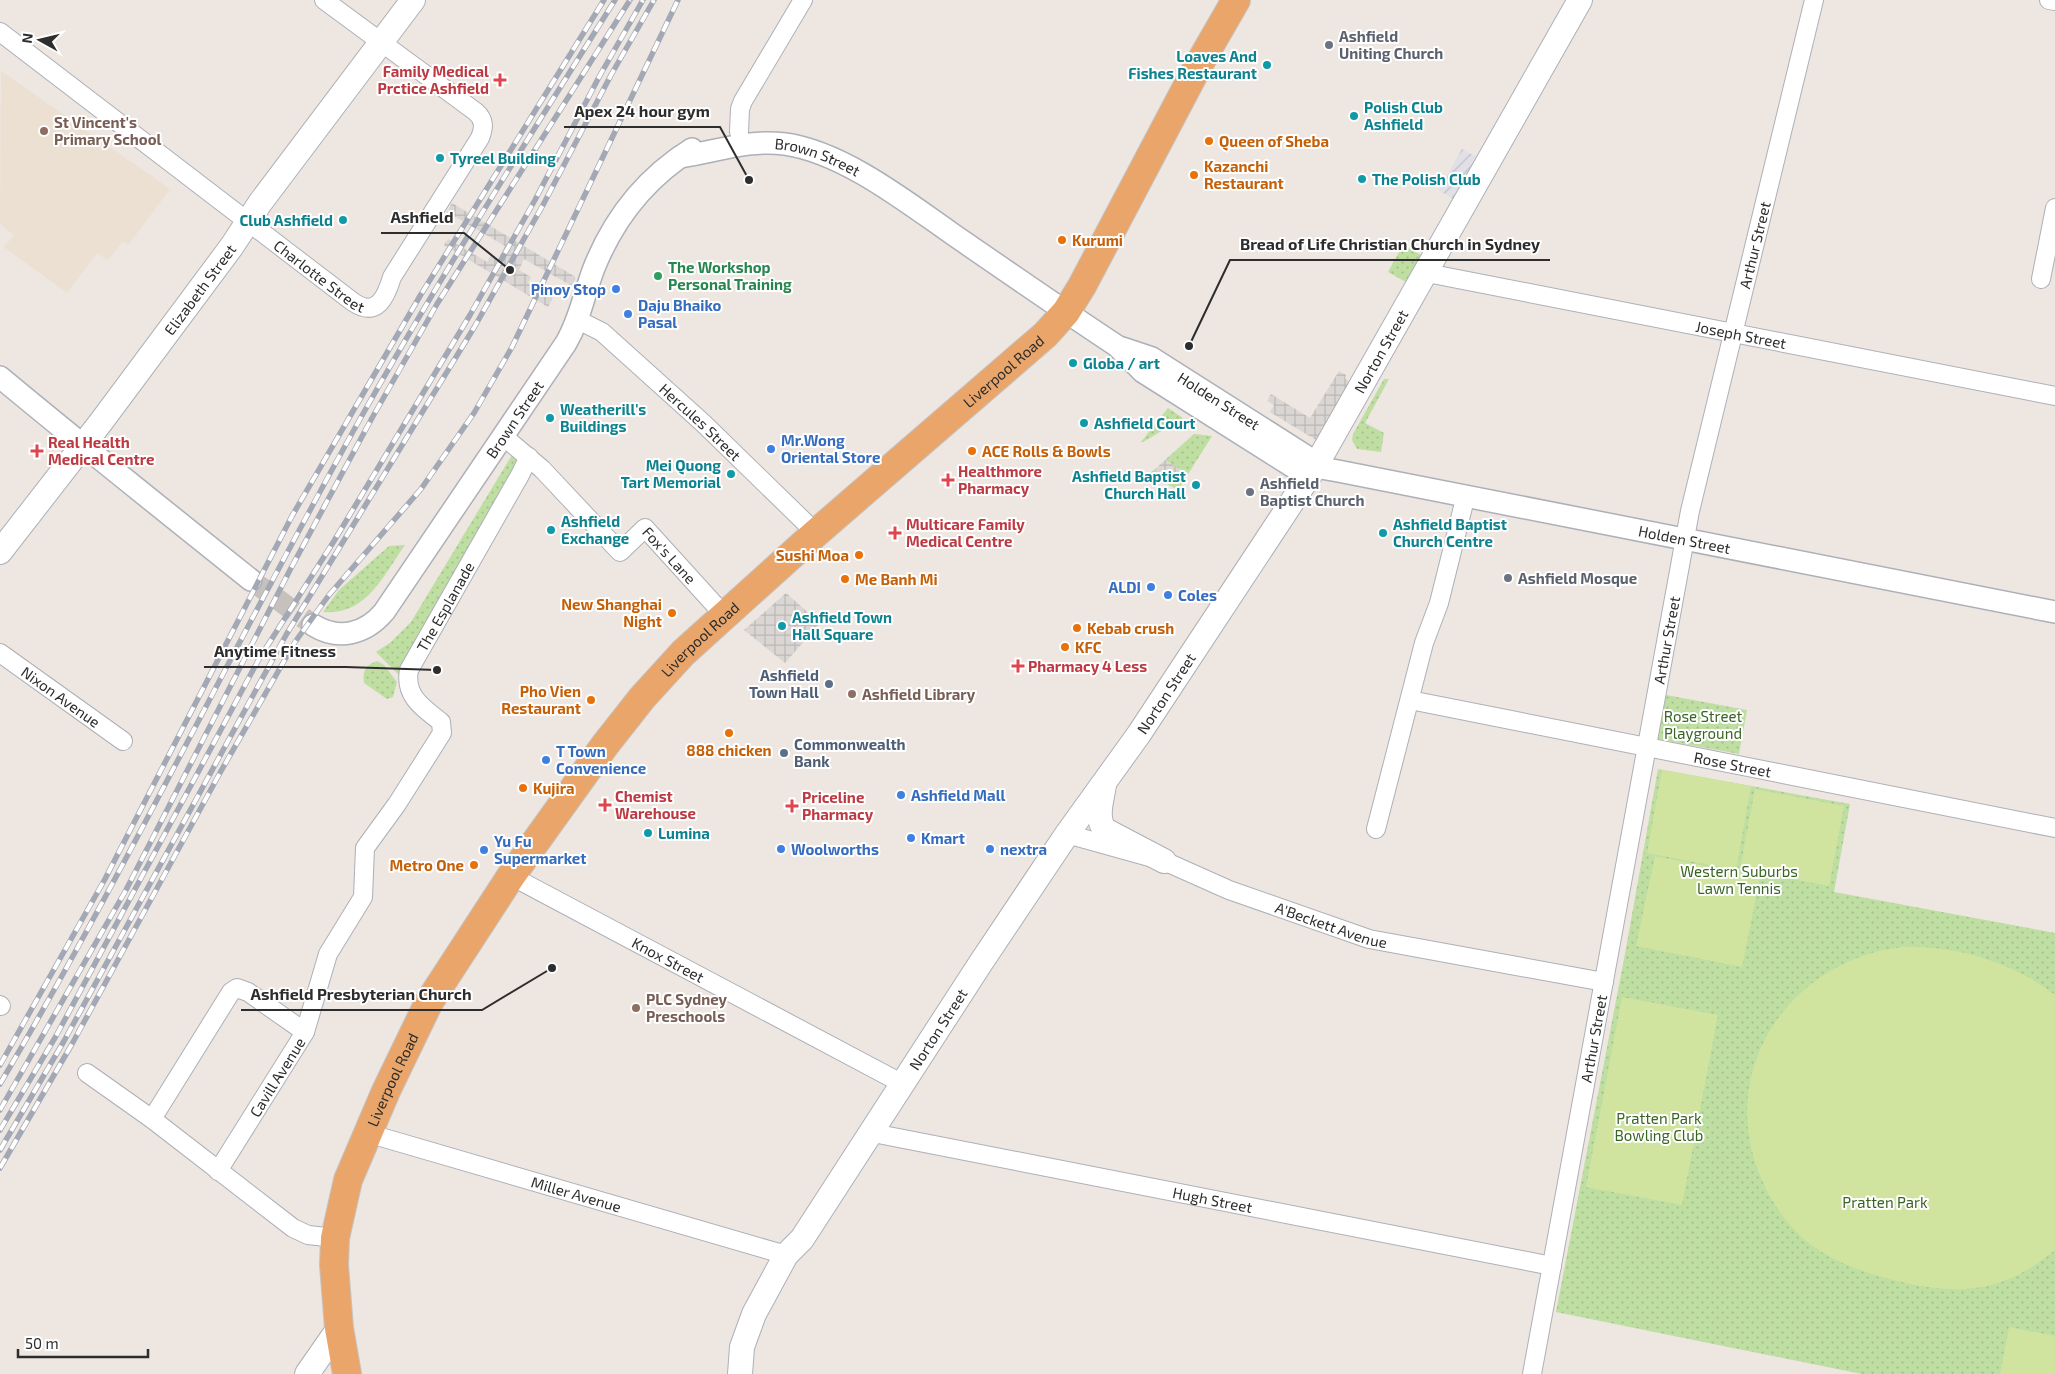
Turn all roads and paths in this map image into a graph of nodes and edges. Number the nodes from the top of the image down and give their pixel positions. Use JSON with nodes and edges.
{"nodes":[{"id":1,"x":324,"y":0,"type":"edge"},
{"id":2,"x":413,"y":0,"type":"edge"},
{"id":3,"x":804,"y":0,"type":"edge"},
{"id":4,"x":1580,"y":0,"type":"edge"},
{"id":5,"x":1814,"y":0,"type":"edge"},
{"id":6,"x":2049,"y":0,"type":"edge"},
{"id":7,"x":2055,"y":1,"type":"edge"},
{"id":8,"x":1229,"y":3,"type":"edge"},
{"id":9,"x":0,"y":32,"type":"edge"},
{"id":10,"x":382,"y":43,"type":"junction"},
{"id":11,"x":739,"y":132,"type":"junction"},
{"id":12,"x":680,"y":157,"type":"junction"},
{"id":13,"x":891,"y":191,"type":"junction"},
{"id":14,"x":2055,"y":208,"type":"edge"},
{"id":15,"x":249,"y":222,"type":"junction"},
{"id":16,"x":1427,"y":273,"type":"junction"},
{"id":17,"x":2041,"y":279,"type":"dead end"},
{"id":18,"x":1066,"y":312,"type":"junction"},
{"id":19,"x":578,"y":320,"type":"junction"},
{"id":20,"x":1733,"y":333,"type":"junction"},
{"id":21,"x":0,"y":377,"type":"edge"},
{"id":22,"x":2055,"y":396,"type":"edge"},
{"id":23,"x":502,"y":436,"type":"junction"},
{"id":24,"x":82,"y":445,"type":"junction"},
{"id":25,"x":528,"y":457,"type":"junction"},
{"id":26,"x":1315,"y":467,"type":"junction"},
{"id":27,"x":1466,"y":495,"type":"junction"},
{"id":28,"x":816,"y":533,"type":"junction"},
{"id":29,"x":1684,"y":539,"type":"junction"},
{"id":30,"x":0,"y":552,"type":"edge"},
{"id":31,"x":251,"y":580,"type":"tunnel mouth"},
{"id":32,"x":2055,"y":612,"type":"edge"},
{"id":33,"x":724,"y":615,"type":"junction"},
{"id":34,"x":313,"y":625,"type":"tunnel mouth"},
{"id":35,"x":0,"y":653,"type":"edge"},
{"id":36,"x":1410,"y":700,"type":"junction"},
{"id":37,"x":123,"y":741,"type":"dead end"},
{"id":38,"x":1646,"y":747,"type":"junction"},
{"id":39,"x":1105,"y":780,"type":"junction"},
{"id":40,"x":2055,"y":828,"type":"edge"},
{"id":41,"x":1376,"y":829,"type":"dead end"},
{"id":42,"x":1067,"y":834,"type":"junction"},
{"id":43,"x":1164,"y":861,"type":"junction"},
{"id":44,"x":511,"y":876,"type":"junction"},
{"id":45,"x":1604,"y":982,"type":"junction"},
{"id":46,"x":305,"y":1032,"type":"junction"},
{"id":47,"x":87,"y":1073,"type":"dead end"},
{"id":48,"x":903,"y":1084,"type":"junction"},
{"id":49,"x":152,"y":1119,"type":"junction"},
{"id":50,"x":367,"y":1133,"type":"junction"},
{"id":51,"x":872,"y":1133,"type":"junction"},
{"id":52,"x":218,"y":1171,"type":"junction"},
{"id":53,"x":335,"y":1238,"type":"junction"},
{"id":54,"x":786,"y":1255,"type":"junction"},
{"id":55,"x":1552,"y":1266,"type":"junction"},
{"id":56,"x":339,"y":1328,"type":"junction"},
{"id":57,"x":307,"y":1374,"type":"edge"},
{"id":58,"x":347,"y":1374,"type":"edge"},
{"id":59,"x":740,"y":1374,"type":"edge"},
{"id":60,"x":1532,"y":1374,"type":"edge"}],
"edges":[{"from":1,"to":10,"type":"street"},
{"from":2,"to":10,"type":"main road","name":"Elizabeth Street"},
{"from":3,"to":11,"type":"street"},
{"from":4,"to":16,"type":"main road","name":"Norton Street"},
{"from":5,"to":20,"type":"street","name":"Arthur Street"},
{"from":6,"to":7,"type":"street"},
{"from":8,"to":18,"type":"highway","name":"Liverpool Road"},
{"from":9,"to":15,"type":"street","name":"Charlotte Street"},
{"from":10,"to":15,"type":"main road","name":"Elizabeth Street"},
{"from":10,"to":15,"type":"street","name":"Charlotte Street"},
{"from":11,"to":12,"type":"street","name":"Brown Street"},
{"from":11,"to":13,"type":"street","name":"Brown Street"},
{"from":12,"to":13,"type":"street","name":"Brown Street"},
{"from":12,"to":19,"type":"street","name":"Brown Street"},
{"from":13,"to":18,"type":"street","name":"Brown Street"},
{"from":14,"to":17,"type":"street"},
{"from":15,"to":24,"type":"main road","name":"Elizabeth Street"},
{"from":16,"to":20,"type":"street","name":"Joseph Street"},
{"from":16,"to":26,"type":"main road","name":"Norton Street"},
{"from":18,"to":26,"type":"street","name":"Holden Street"},
{"from":18,"to":28,"type":"highway","name":"Liverpool Road"},
{"from":19,"to":23,"type":"street","name":"Brown Street"},
{"from":19,"to":28,"type":"street","name":"Hercules Street"},
{"from":20,"to":22,"type":"street","name":"Joseph Street"},
{"from":20,"to":29,"type":"street","name":"Arthur Street"},
{"from":21,"to":24,"type":"street"},
{"from":23,"to":25,"type":"street"},
{"from":23,"to":34,"type":"street","name":"Brown Street"},
{"from":24,"to":30,"type":"main road","name":"Elizabeth Street"},
{"from":24,"to":31,"type":"street"},
{"from":25,"to":33,"type":"street","name":"Fox's Lane"},
{"from":25,"to":46,"type":"street","name":"The Esplanade"},
{"from":26,"to":27,"type":"street","name":"Holden Street"},
{"from":26,"to":39,"type":"main road","name":"Norton Street"},
{"from":27,"to":29,"type":"street","name":"Holden Street"},
{"from":27,"to":36,"type":"street"},
{"from":28,"to":33,"type":"highway","name":"Liverpool Road"},
{"from":29,"to":32,"type":"street","name":"Holden Street"},
{"from":29,"to":38,"type":"street","name":"Arthur Street"},
{"from":33,"to":44,"type":"highway","name":"Liverpool Road"},
{"from":35,"to":37,"type":"street","name":"Nixon Avenue"},
{"from":36,"to":38,"type":"street","name":"Rose Street"},
{"from":36,"to":41,"type":"street"},
{"from":38,"to":40,"type":"street","name":"Rose Street"},
{"from":38,"to":45,"type":"street","name":"Arthur Street"},
{"from":39,"to":42,"type":"main road","name":"Norton Street"},
{"from":39,"to":43,"type":"main road"},
{"from":42,"to":43,"type":"street","name":"A'Beckett Avenue"},
{"from":42,"to":48,"type":"main road","name":"Norton Street"},
{"from":43,"to":45,"type":"street","name":"A'Beckett Avenue"},
{"from":44,"to":48,"type":"street","name":"Knox Street"},
{"from":44,"to":50,"type":"highway","name":"Liverpool Road"},
{"from":45,"to":55,"type":"street","name":"Arthur Street"},
{"from":46,"to":49,"type":"street","name":"Cavill Avenue"},
{"from":46,"to":52,"type":"street","name":"Cavill Avenue"},
{"from":47,"to":49,"type":"street"},
{"from":48,"to":51,"type":"main road","name":"Norton Street"},
{"from":49,"to":52,"type":"street"},
{"from":50,"to":53,"type":"highway","name":"Liverpool Road"},
{"from":50,"to":54,"type":"street","name":"Miller Avenue"},
{"from":51,"to":54,"type":"main road","name":"Norton Street"},
{"from":51,"to":55,"type":"street","name":"Hugh Street"},
{"from":52,"to":53,"type":"street"},
{"from":53,"to":56,"type":"highway","name":"Liverpool Road"},
{"from":54,"to":59,"type":"main road","name":"Norton Street"},
{"from":55,"to":60,"type":"street","name":"Arthur Street"},
{"from":56,"to":57,"type":"main road"},
{"from":56,"to":58,"type":"highway","name":"Liverpool Road"}]}
